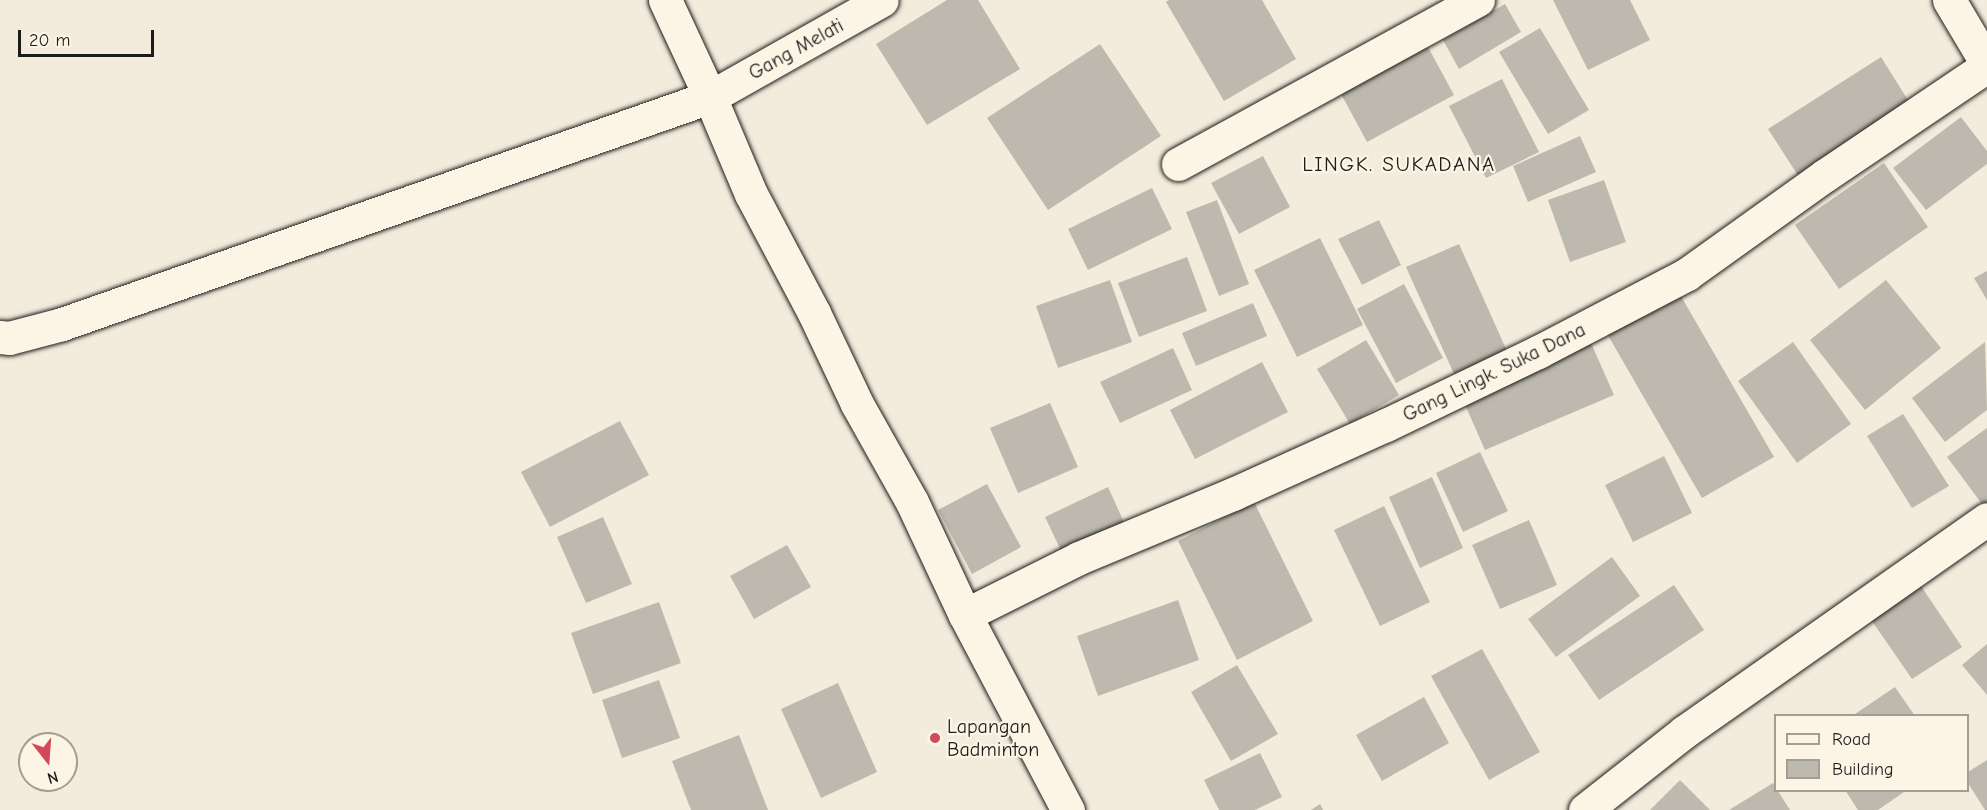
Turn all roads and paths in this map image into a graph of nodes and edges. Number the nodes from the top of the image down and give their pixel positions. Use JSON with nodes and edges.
{"nodes":[{"id":1,"x":665,"y":0,"type":"edge"},
{"id":2,"x":882,"y":0,"type":"edge"},
{"id":3,"x":1478,"y":0,"type":"edge"},
{"id":4,"x":1950,"y":0,"type":"edge"},
{"id":5,"x":1987,"y":65,"type":"edge"},
{"id":6,"x":710,"y":97,"type":"junction"},
{"id":7,"x":1178,"y":164,"type":"dead end"},
{"id":8,"x":0,"y":337,"type":"edge"},
{"id":9,"x":1987,"y":519,"type":"edge"},
{"id":10,"x":965,"y":615,"type":"junction"},
{"id":11,"x":1068,"y":810,"type":"edge"},
{"id":12,"x":1585,"y":810,"type":"edge"}],
"edges":[{"from":1,"to":6,"type":"street"},
{"from":2,"to":6,"type":"street","name":"Gang Melati"},
{"from":3,"to":7,"type":"street"},
{"from":4,"to":5,"type":"street"},
{"from":5,"to":10,"type":"street","name":"Gang Lingk. Suka Dana"},
{"from":6,"to":8,"type":"street","name":"Gang Melati"},
{"from":6,"to":10,"type":"street"},
{"from":9,"to":12,"type":"street"},
{"from":10,"to":11,"type":"street"}]}
